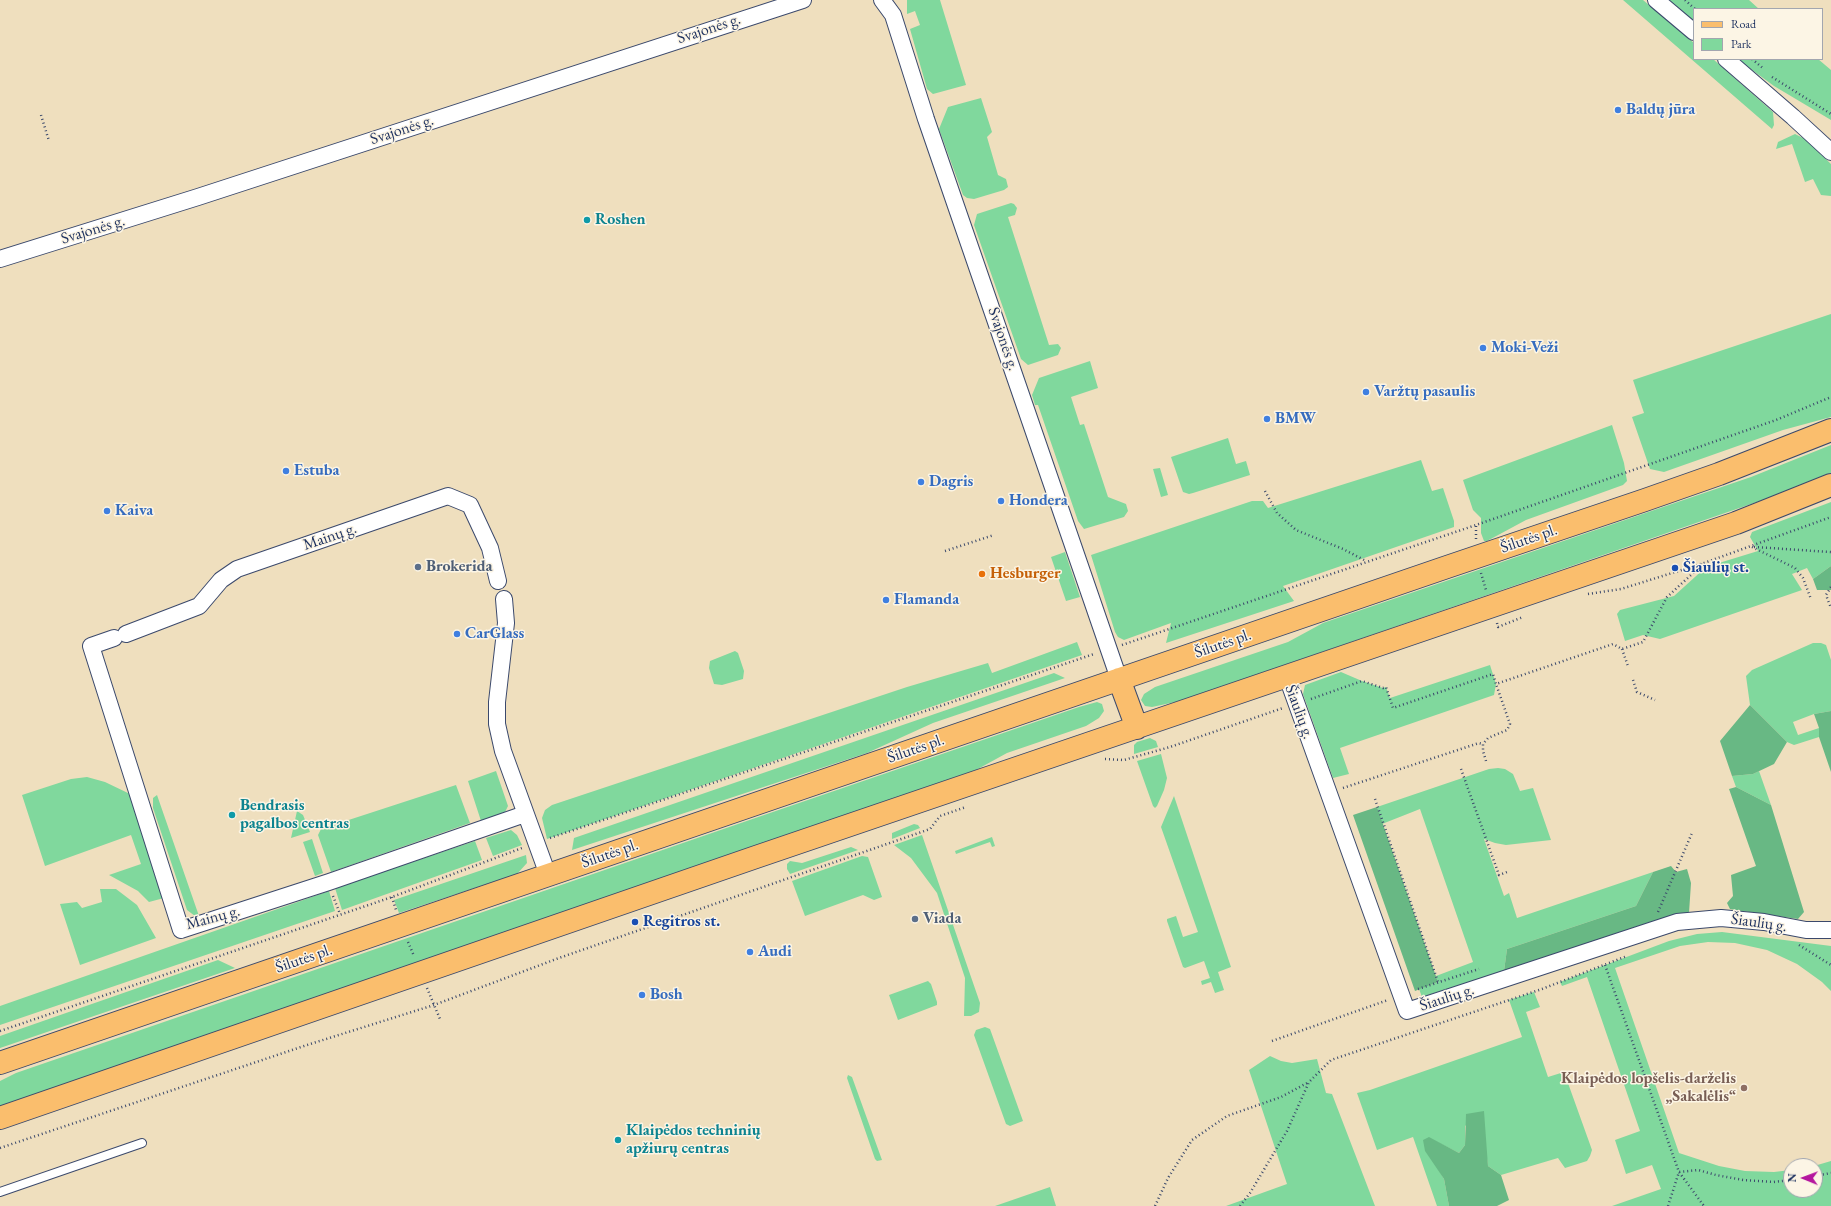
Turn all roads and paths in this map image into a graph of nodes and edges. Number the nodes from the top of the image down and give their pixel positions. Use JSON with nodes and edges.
{"nodes":[{"id":1,"x":802,"y":0,"type":"edge"},
{"id":2,"x":882,"y":0,"type":"edge"},
{"id":3,"x":1656,"y":0,"type":"edge"},
{"id":4,"x":1685,"y":0,"type":"edge"},
{"id":5,"x":1694,"y":8,"type":"edge"},
{"id":6,"x":1693,"y":31,"type":"edge"},
{"id":7,"x":1727,"y":60,"type":"edge"},
{"id":8,"x":1753,"y":60,"type":"edge"},
{"id":9,"x":1831,"y":114,"type":"edge"},
{"id":10,"x":41,"y":115,"type":"dead end"},
{"id":11,"x":1793,"y":117,"type":"junction"},
{"id":12,"x":1831,"y":135,"type":"edge"},
{"id":13,"x":49,"y":141,"type":"dead end"},
{"id":14,"x":1831,"y":152,"type":"edge"},
{"id":15,"x":0,"y":258,"type":"edge"},
{"id":16,"x":1831,"y":397,"type":"edge"},
{"id":17,"x":1831,"y":430,"type":"edge"},
{"id":18,"x":1831,"y":485,"type":"edge"},
{"id":19,"x":1265,"y":491,"type":"dead end"},
{"id":20,"x":994,"y":534,"type":"dead end"},
{"id":21,"x":945,"y":551,"type":"dead end"},
{"id":22,"x":1831,"y":552,"type":"edge"},
{"id":23,"x":1366,"y":562,"type":"junction"},
{"id":24,"x":1704,"y":563,"type":"dead end"},
{"id":25,"x":498,"y":581,"type":"dead end"},
{"id":26,"x":1831,"y":587,"type":"edge"},
{"id":27,"x":504,"y":599,"type":"dead end"},
{"id":28,"x":1810,"y":599,"type":"dead end"},
{"id":29,"x":1831,"y":608,"type":"edge"},
{"id":30,"x":1108,"y":649,"type":"junction"},
{"id":31,"x":1622,"y":649,"type":"junction"},
{"id":32,"x":1628,"y":666,"type":"dead end"},
{"id":33,"x":1287,"y":677,"type":"junction"},
{"id":34,"x":1119,"y":680,"type":"junction"},
{"id":35,"x":1633,"y":680,"type":"dead end"},
{"id":36,"x":1496,"y":684,"type":"junction"},
{"id":37,"x":1655,"y":700,"type":"dead end"},
{"id":38,"x":1304,"y":701,"type":"junction"},
{"id":39,"x":1314,"y":706,"type":"dead end"},
{"id":40,"x":1137,"y":728,"type":"junction"},
{"id":41,"x":1483,"y":744,"type":"junction"},
{"id":42,"x":1100,"y":758,"type":"dead end"},
{"id":43,"x":1486,"y":761,"type":"dead end"},
{"id":44,"x":1461,"y":769,"type":"dead end"},
{"id":45,"x":1340,"y":781,"type":"dead end"},
{"id":46,"x":1343,"y":788,"type":"junction"},
{"id":47,"x":1345,"y":795,"type":"dead end"},
{"id":48,"x":1375,"y":799,"type":"dead end"},
{"id":49,"x":969,"y":806,"type":"dead end"},
{"id":50,"x":525,"y":814,"type":"junction"},
{"id":51,"x":1692,"y":833,"type":"dead end"},
{"id":52,"x":536,"y":843,"type":"junction"},
{"id":53,"x":1507,"y":872,"type":"dead end"},
{"id":54,"x":548,"y":875,"type":"junction"},
{"id":55,"x":1665,"y":911,"type":"dead end"},
{"id":56,"x":1831,"y":930,"type":"edge"},
{"id":57,"x":1808,"y":944,"type":"dead end"},
{"id":58,"x":1632,"y":954,"type":"dead end"},
{"id":59,"x":1605,"y":965,"type":"junction"},
{"id":60,"x":1831,"y":965,"type":"edge"},
{"id":61,"x":1484,"y":968,"type":"dead end"},
{"id":62,"x":1438,"y":982,"type":"junction"},
{"id":63,"x":1401,"y":995,"type":"junction"},
{"id":64,"x":0,"y":1031,"type":"edge"},
{"id":65,"x":1272,"y":1041,"type":"dead end"},
{"id":66,"x":0,"y":1064,"type":"edge"},
{"id":67,"x":1309,"y":1082,"type":"junction"},
{"id":68,"x":0,"y":1118,"type":"edge"},
{"id":69,"x":142,"y":1143,"type":"dead end"},
{"id":70,"x":0,"y":1148,"type":"edge"},
{"id":71,"x":1679,"y":1172,"type":"junction"},
{"id":72,"x":1783,"y":1181,"type":"edge"},
{"id":73,"x":0,"y":1192,"type":"edge"},
{"id":74,"x":1155,"y":1206,"type":"edge"},
{"id":75,"x":1240,"y":1206,"type":"edge"},
{"id":76,"x":1668,"y":1206,"type":"edge"},
{"id":77,"x":1704,"y":1206,"type":"edge"}],
"edges":[{"from":1,"to":15,"type":"street","name":"Svajonės g."},
{"from":2,"to":30,"type":"street","name":"Svajonės g."},
{"from":3,"to":6,"type":"street"},
{"from":4,"to":5,"type":"path"},
{"from":7,"to":11,"type":"street"},
{"from":8,"to":9,"type":"path"},
{"from":10,"to":13,"type":"path"},
{"from":11,"to":12,"type":"street"},
{"from":11,"to":14,"type":"street"},
{"from":16,"to":23,"type":"path"},
{"from":17,"to":34,"type":"main road","name":"Šilutės pl."},
{"from":18,"to":33,"type":"main road"},
{"from":19,"to":23,"type":"path"},
{"from":20,"to":21,"type":"path"},
{"from":22,"to":28,"type":"path"},
{"from":23,"to":30,"type":"path"},
{"from":24,"to":31,"type":"path"},
{"from":25,"to":50,"type":"street","name":"Mainų g."},
{"from":26,"to":29,"type":"path"},
{"from":27,"to":50,"type":"street"},
{"from":30,"to":34,"type":"street","name":"Svajonės g."},
{"from":30,"to":52,"type":"path"},
{"from":31,"to":32,"type":"path"},
{"from":31,"to":36,"type":"path"},
{"from":33,"to":38,"type":"street","name":"Šiaulių g."},
{"from":33,"to":40,"type":"main road"},
{"from":34,"to":40,"type":"main road"},
{"from":34,"to":54,"type":"main road","name":"Šilutės pl."},
{"from":35,"to":37,"type":"path"},
{"from":36,"to":38,"type":"path"},
{"from":36,"to":41,"type":"path"},
{"from":38,"to":39,"type":"path"},
{"from":38,"to":42,"type":"path"},
{"from":38,"to":63,"type":"street","name":"Šiaulių g."},
{"from":40,"to":68,"type":"main road"},
{"from":41,"to":43,"type":"path"},
{"from":41,"to":46,"type":"path"},
{"from":44,"to":53,"type":"path"},
{"from":45,"to":46,"type":"path"},
{"from":46,"to":47,"type":"path"},
{"from":48,"to":62,"type":"path"},
{"from":49,"to":70,"type":"path"},
{"from":50,"to":52,"type":"street"},
{"from":51,"to":55,"type":"path"},
{"from":52,"to":54,"type":"street"},
{"from":52,"to":64,"type":"path"},
{"from":54,"to":66,"type":"main road","name":"Šilutės pl."},
{"from":56,"to":63,"type":"street","name":"Šiaulių g."},
{"from":57,"to":60,"type":"path"},
{"from":58,"to":59,"type":"path"},
{"from":59,"to":67,"type":"path"},
{"from":59,"to":71,"type":"path"},
{"from":61,"to":62,"type":"path"},
{"from":62,"to":63,"type":"path"},
{"from":63,"to":65,"type":"path"},
{"from":67,"to":74,"type":"path"},
{"from":67,"to":75,"type":"path"},
{"from":69,"to":73,"type":"lane"},
{"from":71,"to":72,"type":"path"},
{"from":71,"to":76,"type":"path"},
{"from":71,"to":77,"type":"path"}]}
